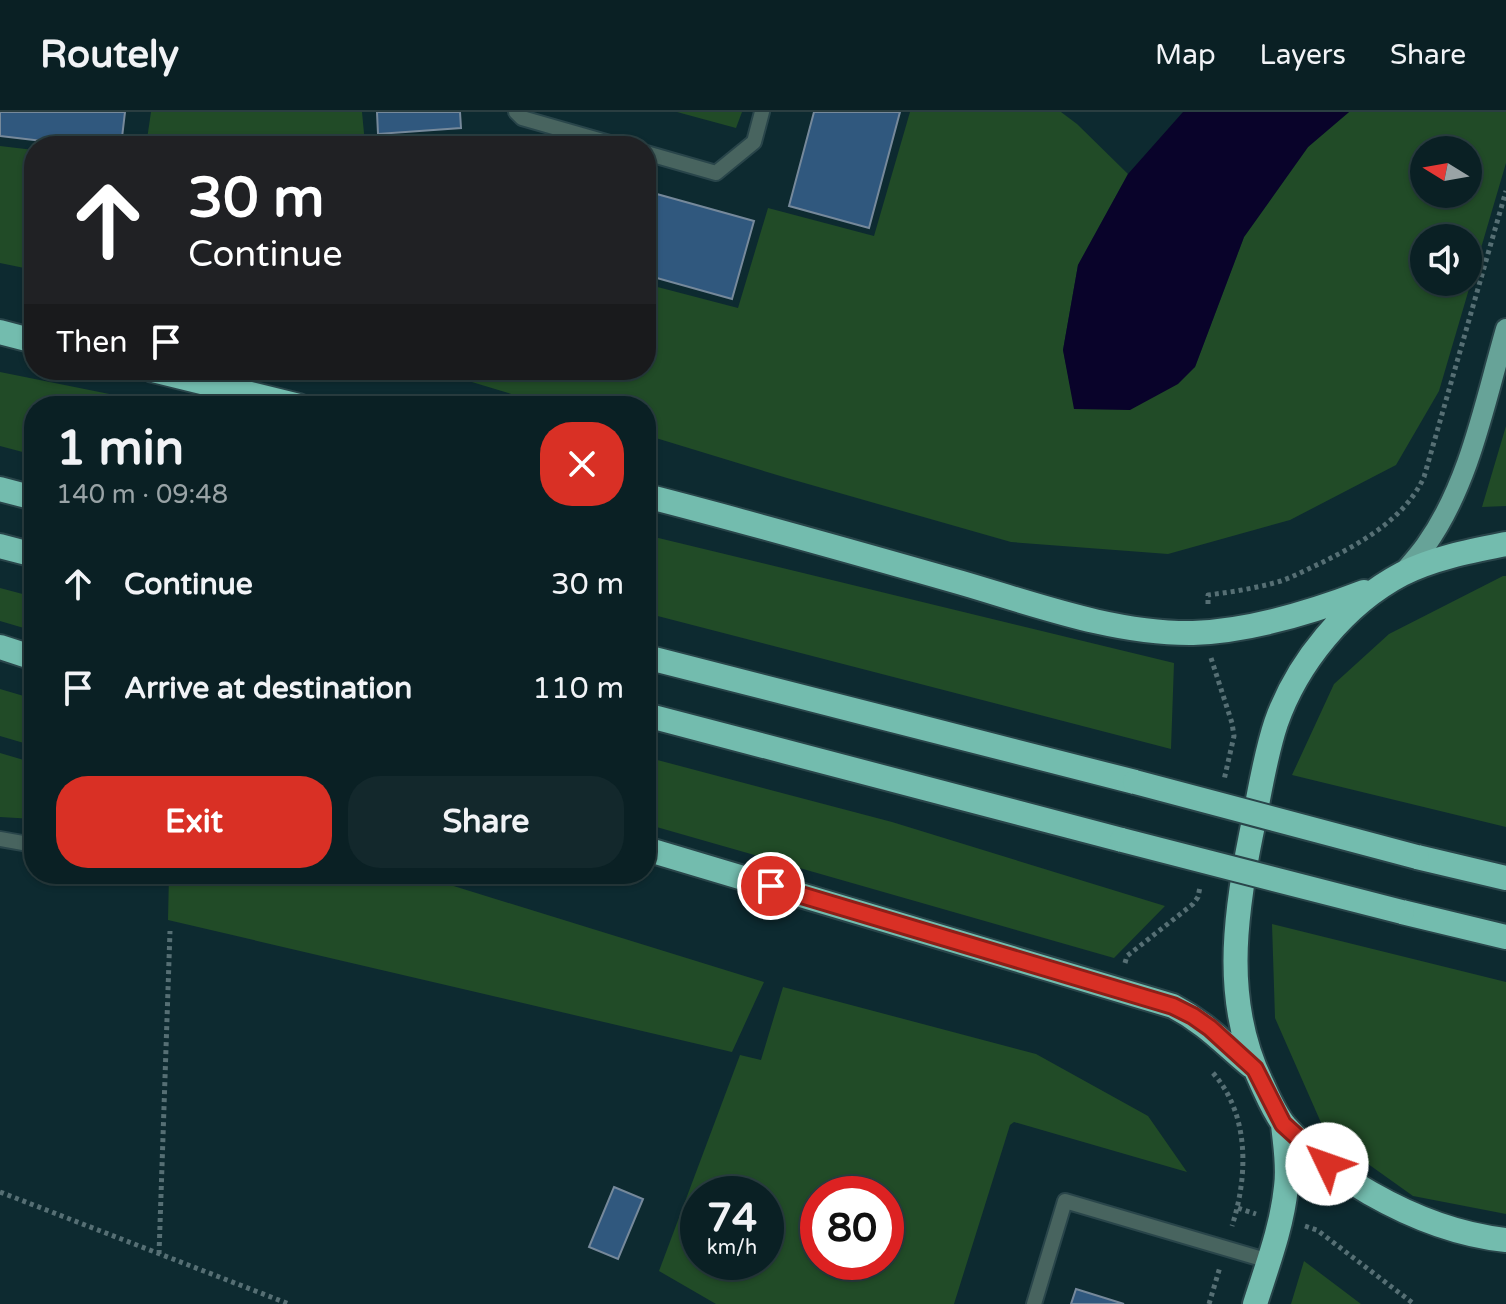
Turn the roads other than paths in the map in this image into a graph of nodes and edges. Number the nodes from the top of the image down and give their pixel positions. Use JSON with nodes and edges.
{"nodes":[{"id":1,"x":516,"y":112,"type":"edge"},
{"id":2,"x":762,"y":112,"type":"edge"},
{"id":3,"x":585,"y":136,"type":"edge"},
{"id":4,"x":656,"y":156,"type":"edge"},
{"id":5,"x":1506,"y":329,"type":"edge"},
{"id":6,"x":0,"y":332,"type":"edge"},
{"id":7,"x":24,"y":338,"type":"edge"},
{"id":8,"x":194,"y":380,"type":"edge"},
{"id":9,"x":258,"y":396,"type":"edge"},
{"id":10,"x":0,"y":489,"type":"edge"},
{"id":11,"x":24,"y":495,"type":"edge"},
{"id":12,"x":656,"y":499,"type":"edge"},
{"id":13,"x":1506,"y":544,"type":"edge"},
{"id":14,"x":0,"y":546,"type":"edge"},
{"id":15,"x":24,"y":552,"type":"edge"},
{"id":16,"x":1394,"y":579,"type":"junction"},
{"id":17,"x":0,"y":647,"type":"edge"},
{"id":18,"x":24,"y":655,"type":"edge"},
{"id":19,"x":656,"y":660,"type":"edge"},
{"id":20,"x":656,"y":718,"type":"edge"},
{"id":21,"x":0,"y":839,"type":"edge"},
{"id":22,"x":24,"y":843,"type":"edge"},
{"id":23,"x":656,"y":852,"type":"edge"},
{"id":24,"x":1506,"y":878,"type":"edge"},
{"id":25,"x":1506,"y":937,"type":"edge"},
{"id":26,"x":1255,"y":1069,"type":"junction"},
{"id":27,"x":1283,"y":1124,"type":"junction"},
{"id":28,"x":1506,"y":1240,"type":"edge"},
{"id":29,"x":1269,"y":1261,"type":"junction"},
{"id":30,"x":1034,"y":1304,"type":"edge"},
{"id":31,"x":1255,"y":1304,"type":"edge"}],
"edges":[{"from":1,"to":3,"type":"lane"},
{"from":2,"to":4,"type":"lane"},
{"from":5,"to":16,"type":"main road"},
{"from":6,"to":7,"type":"highway"},
{"from":8,"to":9,"type":"highway"},
{"from":10,"to":11,"type":"highway"},
{"from":12,"to":16,"type":"highway"},
{"from":13,"to":16,"type":"highway"},
{"from":14,"to":15,"type":"highway"},
{"from":16,"to":26,"type":"highway"},
{"from":17,"to":18,"type":"highway"},
{"from":19,"to":24,"type":"highway","bridge":true},
{"from":20,"to":25,"type":"highway","bridge":true},
{"from":21,"to":22,"type":"lane"},
{"from":23,"to":26,"type":"highway"},
{"from":26,"to":27,"type":"highway"},
{"from":27,"to":28,"type":"highway"},
{"from":27,"to":29,"type":"highway"},
{"from":29,"to":30,"type":"lane"},
{"from":29,"to":31,"type":"highway"}]}
